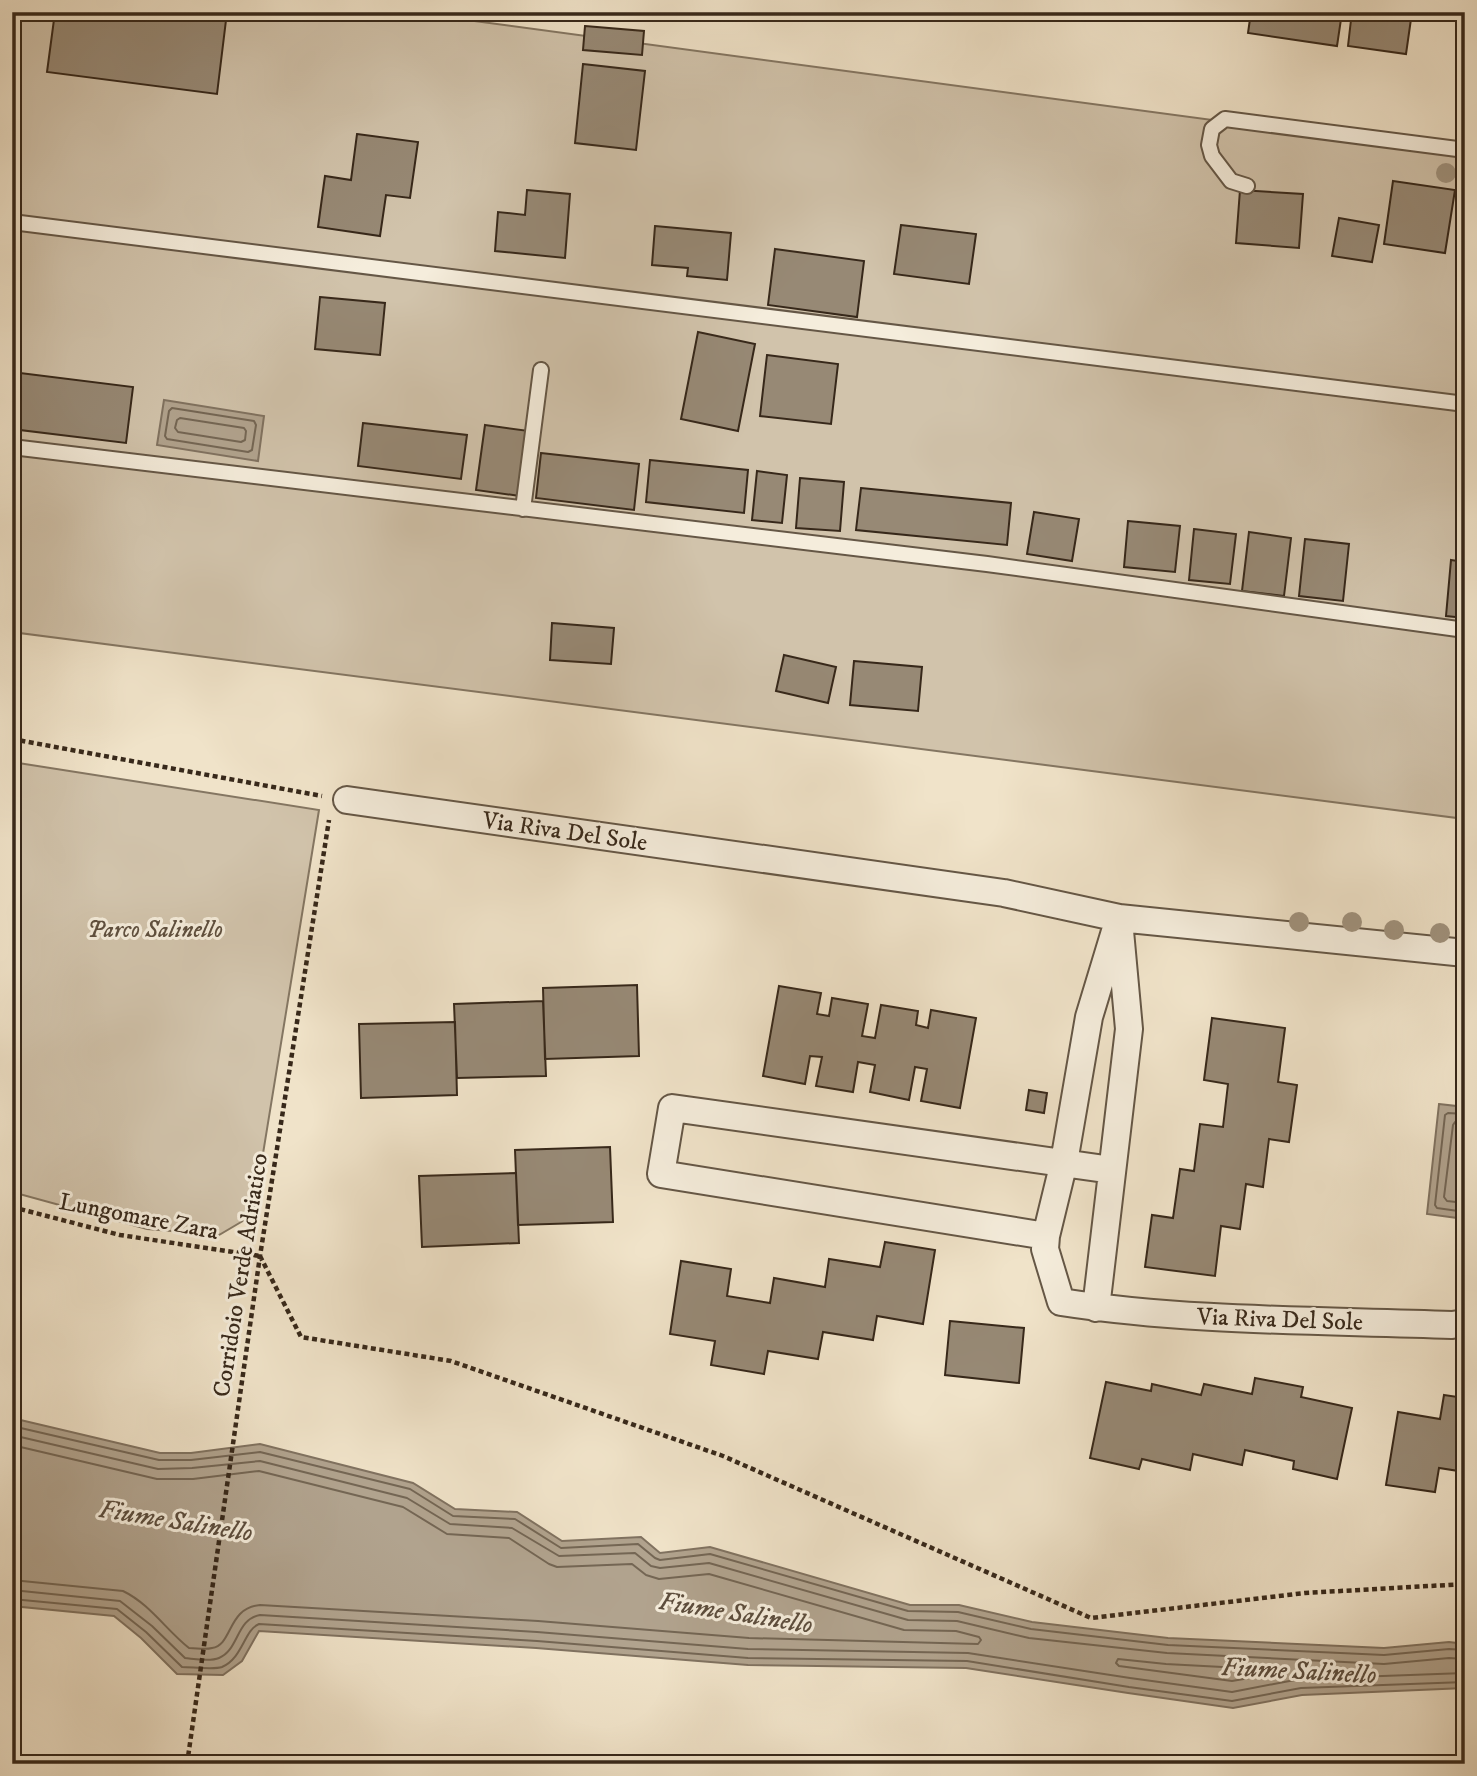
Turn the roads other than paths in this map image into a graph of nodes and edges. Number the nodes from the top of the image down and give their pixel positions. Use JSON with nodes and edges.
{"nodes":[{"id":1,"x":1465,"y":150,"type":"edge"},
{"id":2,"x":1247,"y":186,"type":"dead end"},
{"id":3,"x":12,"y":222,"type":"edge"},
{"id":4,"x":541,"y":370,"type":"dead end"},
{"id":5,"x":1465,"y":404,"type":"edge"},
{"id":6,"x":12,"y":447,"type":"edge"},
{"id":7,"x":523,"y":509,"type":"junction"},
{"id":8,"x":1465,"y":630,"type":"edge"},
{"id":9,"x":347,"y":800,"type":"road end"},
{"id":10,"x":1119,"y":918,"type":"junction"},
{"id":11,"x":1465,"y":953,"type":"edge"},
{"id":12,"x":1064,"y":1162,"type":"junction"},
{"id":13,"x":1112,"y":1170,"type":"junction"},
{"id":14,"x":1046,"y":1236,"type":"junction"},
{"id":15,"x":1096,"y":1308,"type":"junction"},
{"id":16,"x":1465,"y":1323,"type":"edge"}],
"edges":[{"from":1,"to":2,"type":"lane"},
{"from":3,"to":5,"type":"lane"},
{"from":4,"to":7,"type":"lane"},
{"from":6,"to":7,"type":"lane"},
{"from":7,"to":8,"type":"lane"},
{"from":9,"to":10,"type":"street","name":"Via Riva Del Sole"},
{"from":10,"to":11,"type":"street","name":"Via Riva Del Sole"},
{"from":10,"to":12,"type":"street","name":"Via Riva Del Sole"},
{"from":10,"to":13,"type":"street"},
{"from":12,"to":13,"type":"street"},
{"from":12,"to":14,"type":"street","name":"Via Riva Del Sole"},
{"from":12,"to":14,"type":"street"},
{"from":13,"to":15,"type":"street"},
{"from":14,"to":15,"type":"street","name":"Via Riva Del Sole"},
{"from":15,"to":16,"type":"street","name":"Via Riva Del Sole"}]}
